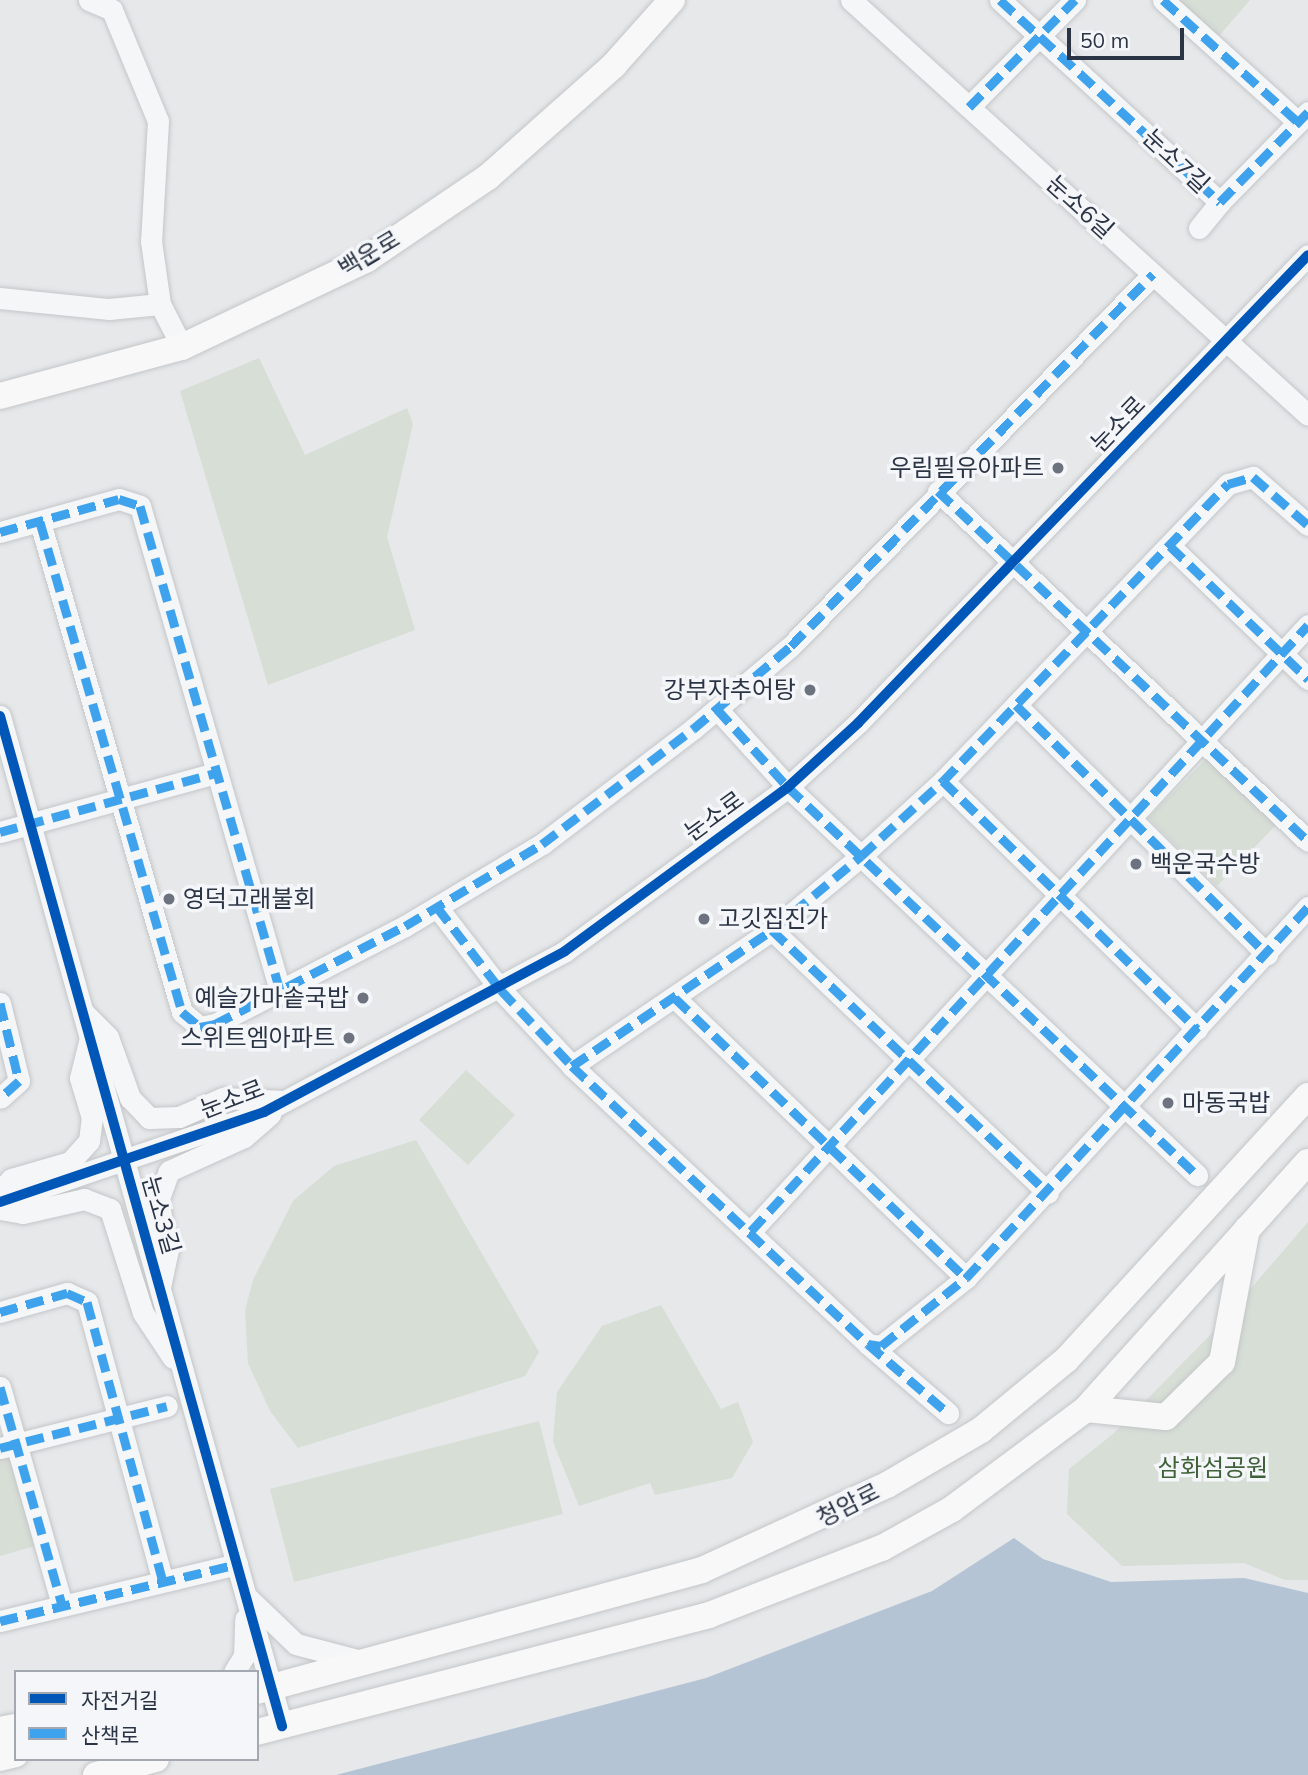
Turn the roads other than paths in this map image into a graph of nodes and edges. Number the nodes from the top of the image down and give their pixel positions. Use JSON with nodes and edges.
{"nodes":[{"id":1,"x":89,"y":0,"type":"edge"},
{"id":2,"x":673,"y":0,"type":"edge"},
{"id":3,"x":851,"y":0,"type":"edge"},
{"id":4,"x":1000,"y":0,"type":"edge"},
{"id":5,"x":1075,"y":0,"type":"edge"},
{"id":6,"x":1163,"y":0,"type":"edge"},
{"id":7,"x":1041,"y":35,"type":"junction"},
{"id":8,"x":969,"y":107,"type":"junction"},
{"id":9,"x":1303,"y":117,"type":"edge"},
{"id":10,"x":1220,"y":202,"type":"junction"},
{"id":11,"x":1199,"y":228,"type":"dead end"},
{"id":12,"x":1308,"y":255,"type":"edge"},
{"id":13,"x":1153,"y":274,"type":"junction"},
{"id":14,"x":0,"y":298,"type":"edge"},
{"id":15,"x":160,"y":304,"type":"junction"},
{"id":16,"x":1225,"y":340,"type":"junction"},
{"id":17,"x":182,"y":347,"type":"junction"},
{"id":18,"x":12,"y":394,"type":"edge"},
{"id":19,"x":0,"y":407,"type":"edge"},
{"id":20,"x":1308,"y":415,"type":"edge"},
{"id":21,"x":938,"y":491,"type":"junction"},
{"id":22,"x":40,"y":522,"type":"junction"},
{"id":23,"x":1308,"y":525,"type":"edge"},
{"id":24,"x":0,"y":532,"type":"edge"},
{"id":25,"x":1170,"y":547,"type":"junction"},
{"id":26,"x":1014,"y":563,"type":"junction"},
{"id":27,"x":1308,"y":625,"type":"edge"},
{"id":28,"x":1086,"y":631,"type":"junction"},
{"id":29,"x":1281,"y":654,"type":"junction"},
{"id":30,"x":1308,"y":680,"type":"edge"},
{"id":31,"x":1016,"y":705,"type":"junction"},
{"id":32,"x":717,"y":709,"type":"junction"},
{"id":33,"x":0,"y":716,"type":"edge"},
{"id":34,"x":1202,"y":741,"type":"junction"},
{"id":35,"x":216,"y":774,"type":"junction"},
{"id":36,"x":943,"y":780,"type":"junction"},
{"id":37,"x":788,"y":787,"type":"junction"},
{"id":38,"x":118,"y":798,"type":"junction"},
{"id":39,"x":1130,"y":818,"type":"junction"},
{"id":40,"x":30,"y":823,"type":"junction"},
{"id":41,"x":0,"y":832,"type":"edge"},
{"id":42,"x":1308,"y":841,"type":"edge"},
{"id":43,"x":861,"y":856,"type":"junction"},
{"id":44,"x":1060,"y":895,"type":"junction"},
{"id":45,"x":438,"y":907,"type":"junction"},
{"id":46,"x":1308,"y":907,"type":"edge"},
{"id":47,"x":772,"y":930,"type":"junction"},
{"id":48,"x":1266,"y":954,"type":"junction"},
{"id":49,"x":986,"y":976,"type":"junction"},
{"id":50,"x":501,"y":990,"type":"junction"},
{"id":51,"x":281,"y":994,"type":"junction"},
{"id":52,"x":675,"y":998,"type":"junction"},
{"id":53,"x":0,"y":1003,"type":"edge"},
{"id":54,"x":82,"y":1011,"type":"junction"},
{"id":55,"x":1197,"y":1029,"type":"junction"},
{"id":56,"x":90,"y":1039,"type":"junction"},
{"id":57,"x":908,"y":1060,"type":"junction"},
{"id":58,"x":572,"y":1066,"type":"junction"},
{"id":59,"x":1308,"y":1096,"type":"edge"},
{"id":60,"x":0,"y":1098,"type":"edge"},
{"id":61,"x":285,"y":1101,"type":"junction"},
{"id":62,"x":1125,"y":1108,"type":"junction"},
{"id":63,"x":829,"y":1147,"type":"junction"},
{"id":64,"x":124,"y":1160,"type":"junction"},
{"id":65,"x":1308,"y":1162,"type":"edge"},
{"id":66,"x":1197,"y":1175,"type":"dead end"},
{"id":67,"x":0,"y":1191,"type":"edge"},
{"id":68,"x":1048,"y":1193,"type":"junction"},
{"id":69,"x":0,"y":1202,"type":"edge"},
{"id":70,"x":0,"y":1209,"type":"edge"},
{"id":71,"x":1247,"y":1229,"type":"junction"},
{"id":72,"x":751,"y":1231,"type":"junction"},
{"id":73,"x":966,"y":1278,"type":"junction"},
{"id":74,"x":160,"y":1289,"type":"junction"},
{"id":75,"x":0,"y":1312,"type":"edge"},
{"id":76,"x":868,"y":1344,"type":"junction"},
{"id":77,"x":184,"y":1375,"type":"junction"},
{"id":78,"x":0,"y":1387,"type":"edge"},
{"id":79,"x":167,"y":1406,"type":"dead end"},
{"id":80,"x":1086,"y":1409,"type":"junction"},
{"id":81,"x":948,"y":1413,"type":"dead end"},
{"id":82,"x":118,"y":1418,"type":"junction"},
{"id":83,"x":8,"y":1446,"type":"edge"},
{"id":84,"x":237,"y":1564,"type":"junction"},
{"id":85,"x":163,"y":1581,"type":"junction"},
{"id":86,"x":245,"y":1596,"type":"junction"},
{"id":87,"x":62,"y":1605,"type":"junction"},
{"id":88,"x":0,"y":1621,"type":"edge"},
{"id":89,"x":367,"y":1662,"type":"junction"},
{"id":90,"x":235,"y":1670,"type":"edge"},
{"id":91,"x":264,"y":1690,"type":"edge"},
{"id":92,"x":269,"y":1729,"type":"edge"},
{"id":93,"x":148,"y":1761,"type":"edge"},
{"id":94,"x":96,"y":1775,"type":"edge"}],
"edges":[{"from":1,"to":15,"type":"street"},
{"from":2,"to":17,"type":"main road","name":"백운로"},
{"from":3,"to":8,"type":"street","name":"눈소6길"},
{"from":4,"to":7,"type":"street","name":"눈소7길"},
{"from":5,"to":7,"type":"street"},
{"from":6,"to":9,"type":"street"},
{"from":7,"to":8,"type":"street"},
{"from":7,"to":10,"type":"street","name":"눈소7길"},
{"from":8,"to":13,"type":"street","name":"눈소6길"},
{"from":9,"to":10,"type":"street","name":"눈소7길"},
{"from":10,"to":11,"type":"street"},
{"from":12,"to":16,"type":"street","name":"눈소로"},
{"from":13,"to":16,"type":"street","name":"눈소6길"},
{"from":13,"to":21,"type":"street"},
{"from":14,"to":15,"type":"street"},
{"from":15,"to":17,"type":"street"},
{"from":16,"to":20,"type":"street","name":"눈소6길"},
{"from":16,"to":26,"type":"street","name":"눈소로"},
{"from":17,"to":18,"type":"main road","name":"백운로"},
{"from":18,"to":19,"type":"street"},
{"from":21,"to":26,"type":"street"},
{"from":21,"to":32,"type":"street"},
{"from":22,"to":24,"type":"street"},
{"from":22,"to":35,"type":"street"},
{"from":22,"to":38,"type":"street"},
{"from":23,"to":25,"type":"street"},
{"from":25,"to":28,"type":"street"},
{"from":25,"to":29,"type":"street"},
{"from":26,"to":28,"type":"street"},
{"from":26,"to":37,"type":"street","name":"눈소로"},
{"from":27,"to":29,"type":"street"},
{"from":28,"to":31,"type":"street"},
{"from":28,"to":34,"type":"street"},
{"from":29,"to":30,"type":"street"},
{"from":29,"to":34,"type":"street"},
{"from":31,"to":36,"type":"street"},
{"from":31,"to":39,"type":"street"},
{"from":32,"to":37,"type":"street"},
{"from":32,"to":45,"type":"street"},
{"from":33,"to":40,"type":"street","name":"눈소3길"},
{"from":34,"to":39,"type":"street"},
{"from":34,"to":42,"type":"street"},
{"from":35,"to":38,"type":"street"},
{"from":35,"to":51,"type":"street"},
{"from":36,"to":43,"type":"street"},
{"from":36,"to":44,"type":"street"},
{"from":37,"to":43,"type":"street"},
{"from":37,"to":50,"type":"street","name":"눈소로"},
{"from":38,"to":40,"type":"street"},
{"from":38,"to":51,"type":"street"},
{"from":39,"to":44,"type":"street"},
{"from":39,"to":48,"type":"street"},
{"from":40,"to":41,"type":"street"},
{"from":40,"to":54,"type":"street","name":"눈소3길"},
{"from":43,"to":47,"type":"street"},
{"from":43,"to":49,"type":"street"},
{"from":44,"to":49,"type":"street"},
{"from":44,"to":55,"type":"street"},
{"from":45,"to":50,"type":"street"},
{"from":45,"to":51,"type":"street"},
{"from":46,"to":48,"type":"street"},
{"from":47,"to":52,"type":"street"},
{"from":47,"to":57,"type":"street"},
{"from":48,"to":55,"type":"street"},
{"from":49,"to":57,"type":"street"},
{"from":49,"to":62,"type":"street"},
{"from":50,"to":58,"type":"street"},
{"from":50,"to":61,"type":"street","name":"눈소로"},
{"from":52,"to":58,"type":"street"},
{"from":52,"to":63,"type":"street"},
{"from":53,"to":60,"type":"street"},
{"from":54,"to":56,"type":"street","name":"눈소3길"},
{"from":54,"to":61,"type":"street"},
{"from":55,"to":62,"type":"street"},
{"from":56,"to":64,"type":"street","name":"눈소3길"},
{"from":56,"to":67,"type":"street"},
{"from":57,"to":63,"type":"street"},
{"from":57,"to":68,"type":"street"},
{"from":58,"to":72,"type":"street"},
{"from":59,"to":89,"type":"main road","name":"청암로"},
{"from":61,"to":64,"type":"street","name":"눈소로"},
{"from":61,"to":74,"type":"street"},
{"from":62,"to":66,"type":"street"},
{"from":62,"to":68,"type":"street"},
{"from":63,"to":72,"type":"street"},
{"from":63,"to":73,"type":"street"},
{"from":64,"to":69,"type":"street","name":"눈소로"},
{"from":64,"to":74,"type":"street","name":"눈소3길"},
{"from":65,"to":71,"type":"main road"},
{"from":68,"to":73,"type":"street"},
{"from":70,"to":77,"type":"street"},
{"from":71,"to":80,"type":"main road"},
{"from":71,"to":80,"type":"main road"},
{"from":72,"to":76,"type":"street"},
{"from":73,"to":76,"type":"street"},
{"from":74,"to":77,"type":"street","name":"눈소3길"},
{"from":75,"to":82,"type":"street"},
{"from":76,"to":81,"type":"street"},
{"from":77,"to":84,"type":"street","name":"눈소3길"},
{"from":78,"to":83,"type":"street"},
{"from":79,"to":82,"type":"street"},
{"from":80,"to":92,"type":"main road"},
{"from":82,"to":83,"type":"street"},
{"from":82,"to":85,"type":"street"},
{"from":83,"to":87,"type":"street"},
{"from":84,"to":85,"type":"street"},
{"from":84,"to":86,"type":"street","name":"눈소3길"},
{"from":85,"to":87,"type":"street"},
{"from":86,"to":89,"type":"street"},
{"from":86,"to":90,"type":"street"},
{"from":86,"to":91,"type":"street","name":"눈소3길"},
{"from":87,"to":88,"type":"street"},
{"from":89,"to":91,"type":"main road","name":"청암로"},
{"from":91,"to":92,"type":"street","name":"눈소3길"},
{"from":93,"to":94,"type":"main road"}]}
